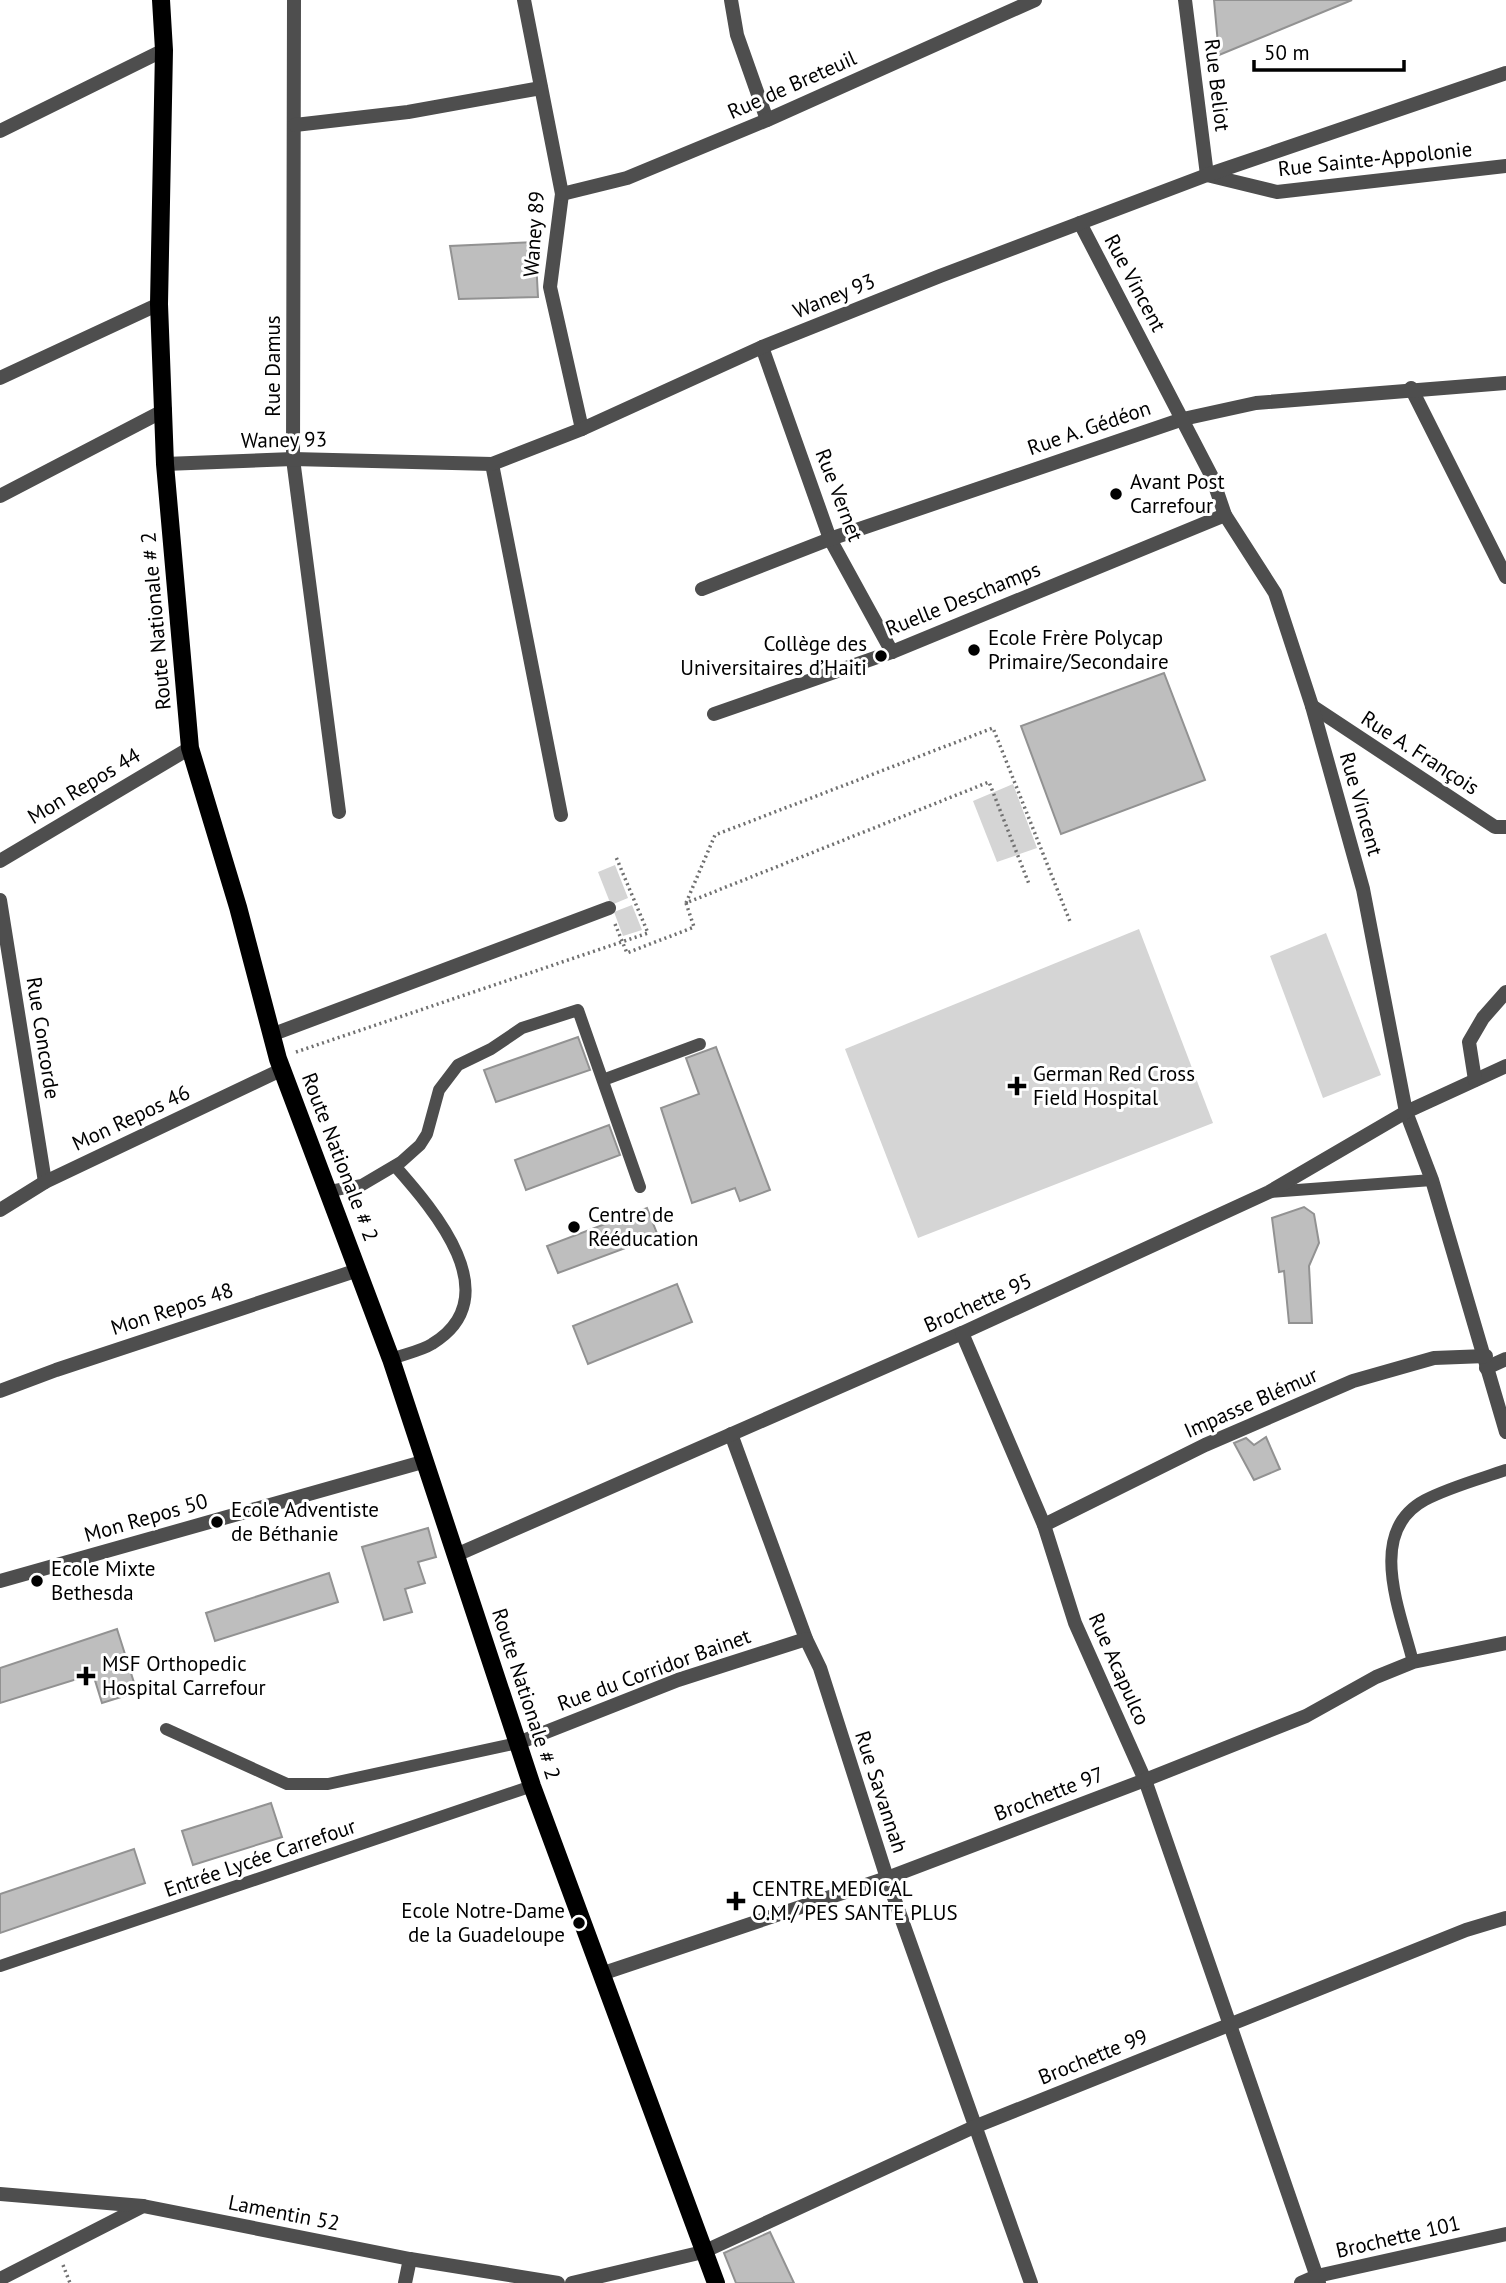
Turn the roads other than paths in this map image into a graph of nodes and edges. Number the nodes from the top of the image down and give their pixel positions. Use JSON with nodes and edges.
{"nodes":[{"id":1,"x":161,"y":0,"type":"edge"},
{"id":2,"x":294,"y":0,"type":"edge"},
{"id":3,"x":524,"y":0,"type":"edge"},
{"id":4,"x":731,"y":0,"type":"edge"},
{"id":5,"x":1035,"y":0,"type":"edge"},
{"id":6,"x":1185,"y":0,"type":"edge"},
{"id":7,"x":164,"y":50,"type":"junction"},
{"id":8,"x":1506,"y":73,"type":"edge"},
{"id":9,"x":541,"y":88,"type":"junction"},
{"id":10,"x":767,"y":120,"type":"junction"},
{"id":11,"x":295,"y":125,"type":"junction"},
{"id":12,"x":0,"y":131,"type":"edge"},
{"id":13,"x":1506,"y":166,"type":"edge"},
{"id":14,"x":1207,"y":175,"type":"junction"},
{"id":15,"x":562,"y":194,"type":"junction"},
{"id":16,"x":1080,"y":223,"type":"junction"},
{"id":17,"x":159,"y":304,"type":"junction"},
{"id":18,"x":762,"y":347,"type":"junction"},
{"id":19,"x":0,"y":378,"type":"edge"},
{"id":20,"x":1506,"y":383,"type":"edge"},
{"id":21,"x":1411,"y":388,"type":"junction"},
{"id":22,"x":164,"y":410,"type":"junction"},
{"id":23,"x":1183,"y":419,"type":"junction"},
{"id":24,"x":582,"y":429,"type":"junction"},
{"id":25,"x":293,"y":459,"type":"junction"},
{"id":26,"x":165,"y":464,"type":"junction"},
{"id":27,"x":492,"y":464,"type":"junction"},
{"id":28,"x":0,"y":496,"type":"edge"},
{"id":29,"x":1225,"y":515,"type":"junction"},
{"id":30,"x":830,"y":539,"type":"junction"},
{"id":31,"x":1506,"y":577,"type":"edge"},
{"id":32,"x":702,"y":589,"type":"dead end"},
{"id":33,"x":892,"y":652,"type":"junction"},
{"id":34,"x":1312,"y":706,"type":"junction"},
{"id":35,"x":714,"y":714,"type":"dead end"},
{"id":36,"x":190,"y":748,"type":"junction"},
{"id":37,"x":338,"y":812,"type":"dead end"},
{"id":38,"x":561,"y":815,"type":"dead end"},
{"id":39,"x":1506,"y":827,"type":"edge"},
{"id":40,"x":0,"y":861,"type":"edge"},
{"id":41,"x":0,"y":900,"type":"edge"},
{"id":42,"x":610,"y":908,"type":"dead end"},
{"id":43,"x":1506,"y":992,"type":"edge"},
{"id":44,"x":271,"y":1035,"type":"junction"},
{"id":45,"x":700,"y":1044,"type":"dead end"},
{"id":46,"x":280,"y":1064,"type":"junction"},
{"id":47,"x":1506,"y":1066,"type":"edge"},
{"id":48,"x":603,"y":1080,"type":"junction"},
{"id":49,"x":1475,"y":1080,"type":"junction"},
{"id":50,"x":1406,"y":1112,"type":"junction"},
{"id":51,"x":395,"y":1166,"type":"junction"},
{"id":52,"x":1433,"y":1180,"type":"junction"},
{"id":53,"x":45,"y":1182,"type":"junction"},
{"id":54,"x":640,"y":1187,"type":"dead end"},
{"id":55,"x":330,"y":1191,"type":"junction"},
{"id":56,"x":1269,"y":1192,"type":"junction"},
{"id":57,"x":0,"y":1210,"type":"edge"},
{"id":58,"x":358,"y":1270,"type":"junction"},
{"id":59,"x":962,"y":1333,"type":"junction"},
{"id":60,"x":391,"y":1359,"type":"junction"},
{"id":61,"x":1506,"y":1359,"type":"edge"},
{"id":62,"x":1486,"y":1362,"type":"junction"},
{"id":63,"x":0,"y":1391,"type":"edge"},
{"id":64,"x":1506,"y":1432,"type":"edge"},
{"id":65,"x":731,"y":1434,"type":"junction"},
{"id":66,"x":425,"y":1461,"type":"junction"},
{"id":67,"x":1506,"y":1470,"type":"edge"},
{"id":68,"x":1044,"y":1525,"type":"junction"},
{"id":69,"x":456,"y":1555,"type":"junction"},
{"id":70,"x":0,"y":1581,"type":"edge"},
{"id":71,"x":806,"y":1639,"type":"junction"},
{"id":72,"x":1506,"y":1643,"type":"edge"},
{"id":73,"x":1413,"y":1662,"type":"junction"},
{"id":74,"x":166,"y":1729,"type":"dead end"},
{"id":75,"x":518,"y":1743,"type":"junction"},
{"id":76,"x":1145,"y":1780,"type":"junction"},
{"id":77,"x":532,"y":1786,"type":"junction"},
{"id":78,"x":887,"y":1878,"type":"junction"},
{"id":79,"x":1506,"y":1918,"type":"edge"},
{"id":80,"x":0,"y":1966,"type":"edge"},
{"id":81,"x":601,"y":1974,"type":"junction"},
{"id":82,"x":1230,"y":2025,"type":"junction"},
{"id":83,"x":974,"y":2127,"type":"junction"},
{"id":84,"x":0,"y":2194,"type":"edge"},
{"id":85,"x":143,"y":2206,"type":"junction"},
{"id":86,"x":1506,"y":2234,"type":"edge"},
{"id":87,"x":703,"y":2252,"type":"junction"},
{"id":88,"x":410,"y":2259,"type":"junction"},
{"id":89,"x":0,"y":2279,"type":"edge"},
{"id":90,"x":1318,"y":2280,"type":"edge"},
{"id":91,"x":405,"y":2283,"type":"edge"},
{"id":92,"x":558,"y":2283,"type":"edge"},
{"id":93,"x":572,"y":2283,"type":"edge"},
{"id":94,"x":716,"y":2283,"type":"edge"},
{"id":95,"x":1031,"y":2283,"type":"edge"},
{"id":96,"x":1301,"y":2283,"type":"edge"}],
"edges":[{"from":1,"to":7,"type":"main road","name":"Route Nationale # 2"},
{"from":2,"to":11,"type":"street","name":"Rue Damus"},
{"from":3,"to":9,"type":"street","name":"Waney 89"},
{"from":4,"to":10,"type":"street"},
{"from":5,"to":10,"type":"street","name":"Rue de Breteuil"},
{"from":6,"to":14,"type":"street","name":"Rue Beliot"},
{"from":7,"to":12,"type":"street"},
{"from":7,"to":17,"type":"main road","name":"Route Nationale # 2"},
{"from":8,"to":14,"type":"street","name":"Waney 93"},
{"from":9,"to":11,"type":"street"},
{"from":9,"to":15,"type":"street","name":"Waney 89"},
{"from":10,"to":15,"type":"street","name":"Rue de Breteuil"},
{"from":11,"to":25,"type":"street","name":"Rue Damus"},
{"from":13,"to":14,"type":"street","name":"Rue Sainte-Appolonie"},
{"from":14,"to":16,"type":"street","name":"Waney 93"},
{"from":15,"to":24,"type":"street","name":"Waney 89"},
{"from":16,"to":18,"type":"street","name":"Waney 93"},
{"from":16,"to":23,"type":"street","name":"Rue Vincent"},
{"from":17,"to":19,"type":"street"},
{"from":17,"to":22,"type":"main road","name":"Route Nationale # 2"},
{"from":18,"to":24,"type":"street","name":"Waney 93"},
{"from":18,"to":30,"type":"street","name":"Rue Vernet"},
{"from":20,"to":21,"type":"street","name":"Rue A. Gédéon"},
{"from":21,"to":23,"type":"street","name":"Rue A. Gédéon"},
{"from":21,"to":31,"type":"street"},
{"from":22,"to":26,"type":"main road","name":"Route Nationale # 2"},
{"from":22,"to":28,"type":"street"},
{"from":23,"to":29,"type":"street","name":"Rue Vincent"},
{"from":23,"to":30,"type":"street","name":"Rue A. Gédéon"},
{"from":24,"to":27,"type":"street","name":"Waney 93"},
{"from":25,"to":26,"type":"street","name":"Waney 93"},
{"from":25,"to":27,"type":"street","name":"Waney 93"},
{"from":25,"to":37,"type":"street","name":"Rue Damus"},
{"from":26,"to":36,"type":"main road","name":"Route Nationale # 2"},
{"from":27,"to":38,"type":"street"},
{"from":29,"to":33,"type":"street","name":"Ruelle Deschamps"},
{"from":29,"to":34,"type":"street","name":"Rue Vincent"},
{"from":30,"to":32,"type":"street","name":"Rue A. Gédéon"},
{"from":30,"to":33,"type":"street","name":"Rue Vernet"},
{"from":33,"to":35,"type":"street","name":"Ruelle Deschamps"},
{"from":34,"to":39,"type":"street","name":"Rue A. François"},
{"from":34,"to":50,"type":"street","name":"Rue Vincent"},
{"from":36,"to":40,"type":"street","name":"Mon Repos 44"},
{"from":36,"to":44,"type":"main road","name":"Route Nationale # 2"},
{"from":41,"to":53,"type":"street","name":"Rue Concorde"},
{"from":42,"to":44,"type":"street"},
{"from":43,"to":49,"type":"street"},
{"from":44,"to":46,"type":"main road","name":"Route Nationale # 2"},
{"from":45,"to":48,"type":"lane"},
{"from":46,"to":53,"type":"street","name":"Mon Repos 46"},
{"from":46,"to":55,"type":"main road","name":"Route Nationale # 2"},
{"from":47,"to":49,"type":"street","name":"Brochette 95"},
{"from":48,"to":51,"type":"lane"},
{"from":48,"to":54,"type":"lane"},
{"from":49,"to":50,"type":"street","name":"Brochette 95"},
{"from":50,"to":52,"type":"street","name":"Rue Vincent"},
{"from":50,"to":56,"type":"street","name":"Brochette 95"},
{"from":51,"to":55,"type":"lane"},
{"from":51,"to":60,"type":"lane"},
{"from":52,"to":56,"type":"lane"},
{"from":52,"to":62,"type":"street","name":"Rue Vincent"},
{"from":53,"to":57,"type":"street","name":"Mon Repos 46"},
{"from":55,"to":58,"type":"main road","name":"Route Nationale # 2"},
{"from":56,"to":59,"type":"street","name":"Brochette 95"},
{"from":58,"to":60,"type":"main road","name":"Route Nationale # 2"},
{"from":58,"to":63,"type":"street","name":"Mon Repos 48"},
{"from":59,"to":65,"type":"street","name":"Brochette 95"},
{"from":59,"to":68,"type":"street","name":"Rue Acapulco"},
{"from":60,"to":66,"type":"main road","name":"Route Nationale # 2"},
{"from":61,"to":62,"type":"street"},
{"from":62,"to":64,"type":"street","name":"Rue Vincent"},
{"from":62,"to":68,"type":"street","name":"Impasse Blémur"},
{"from":65,"to":69,"type":"street","name":"Brochette 95"},
{"from":65,"to":71,"type":"street","name":"Rue Savannah"},
{"from":66,"to":69,"type":"main road","name":"Route Nationale # 2"},
{"from":66,"to":70,"type":"street","name":"Mon Repos 50"},
{"from":67,"to":73,"type":"lane"},
{"from":68,"to":76,"type":"street","name":"Rue Acapulco"},
{"from":69,"to":75,"type":"main road","name":"Route Nationale # 2"},
{"from":71,"to":75,"type":"street","name":"Rue du Corridor Bainet"},
{"from":71,"to":78,"type":"street","name":"Rue Savannah"},
{"from":72,"to":73,"type":"street","name":"Brochette 97"},
{"from":73,"to":76,"type":"street","name":"Brochette 97"},
{"from":74,"to":75,"type":"lane"},
{"from":75,"to":77,"type":"main road","name":"Route Nationale # 2"},
{"from":76,"to":78,"type":"street","name":"Brochette 97"},
{"from":76,"to":82,"type":"street","name":"Rue Acapulco"},
{"from":77,"to":80,"type":"lane","name":"Entrée Lycée Carrefour"},
{"from":77,"to":81,"type":"main road","name":"Route Nationale # 2"},
{"from":78,"to":81,"type":"street","name":"Brochette 97"},
{"from":78,"to":83,"type":"street","name":"Rue Savannah"},
{"from":79,"to":82,"type":"street","name":"Brochette 99"},
{"from":81,"to":87,"type":"main road","name":"Route Nationale # 2"},
{"from":82,"to":83,"type":"street","name":"Brochette 99"},
{"from":82,"to":90,"type":"street","name":"Rue Acapulco"},
{"from":83,"to":87,"type":"street","name":"Brochette 99"},
{"from":83,"to":95,"type":"street","name":"Rue Savannah"},
{"from":84,"to":85,"type":"street","name":"Lamentin 52"},
{"from":85,"to":88,"type":"street","name":"Lamentin 52"},
{"from":85,"to":89,"type":"street"},
{"from":86,"to":90,"type":"street","name":"Brochette 101"},
{"from":87,"to":93,"type":"street"},
{"from":87,"to":94,"type":"main road","name":"Route Nationale # 2"},
{"from":88,"to":91,"type":"street"},
{"from":88,"to":92,"type":"street","name":"Lamentin 52"},
{"from":90,"to":96,"type":"street","name":"Brochette 101"}]}
